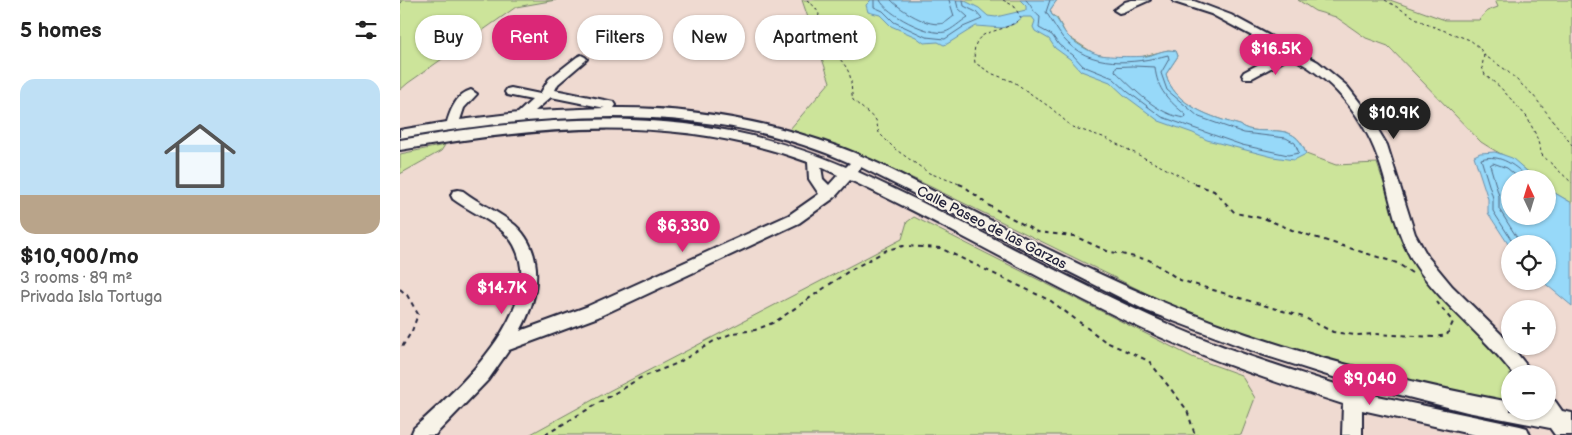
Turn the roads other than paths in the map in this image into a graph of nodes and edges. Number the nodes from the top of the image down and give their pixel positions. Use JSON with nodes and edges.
{"nodes":[{"id":1,"x":1145,"y":0,"type":"edge"},
{"id":2,"x":1178,"y":0,"type":"edge"},
{"id":3,"x":1118,"y":10,"type":"dead end"},
{"id":4,"x":1291,"y":52,"type":"junction"},
{"id":5,"x":580,"y":60,"type":"edge"},
{"id":6,"x":1248,"y":75,"type":"dead end"},
{"id":7,"x":511,"y":92,"type":"dead end"},
{"id":8,"x":471,"y":94,"type":"dead end"},
{"id":9,"x":545,"y":96,"type":"junction"},
{"id":10,"x":646,"y":112,"type":"junction"},
{"id":11,"x":522,"y":116,"type":"junction"},
{"id":12,"x":452,"y":124,"type":"junction"},
{"id":13,"x":718,"y":126,"type":"junction"},
{"id":14,"x":400,"y":134,"type":"edge"},
{"id":15,"x":400,"y":145,"type":"edge"},
{"id":16,"x":815,"y":160,"type":"junction"},
{"id":17,"x":854,"y":167,"type":"junction"},
{"id":18,"x":829,"y":194,"type":"junction"},
{"id":19,"x":458,"y":195,"type":"dead end"},
{"id":20,"x":504,"y":344,"type":"junction"},
{"id":21,"x":1516,"y":365,"type":"edge"},
{"id":22,"x":1352,"y":376,"type":"junction"},
{"id":23,"x":1353,"y":398,"type":"junction"},
{"id":24,"x":1560,"y":421,"type":"edge"},
{"id":25,"x":421,"y":435,"type":"edge"},
{"id":26,"x":1352,"y":435,"type":"edge"},
{"id":27,"x":1520,"y":435,"type":"edge"}],
"edges":[{"from":1,"to":3,"type":"street"},
{"from":2,"to":4,"type":"street"},
{"from":4,"to":6,"type":"street"},
{"from":4,"to":21,"type":"street"},
{"from":5,"to":9,"type":"street"},
{"from":7,"to":9,"type":"street"},
{"from":8,"to":12,"type":"street"},
{"from":9,"to":10,"type":"street"},
{"from":9,"to":11,"type":"street"},
{"from":10,"to":11,"type":"street","name":"Calle Paseo de las Garzas"},
{"from":10,"to":13,"type":"street","name":"Calle Paseo de las Garzas"},
{"from":11,"to":12,"type":"street","name":"Calle Paseo de las Garzas"},
{"from":12,"to":14,"type":"street","name":"Calle Paseo de las Garzas"},
{"from":13,"to":15,"type":"street","name":"Calle Paseo de las Garzas"},
{"from":13,"to":16,"type":"street","name":"Calle Paseo de las Garzas"},
{"from":13,"to":17,"type":"street","name":"Calle Paseo de las Garzas"},
{"from":16,"to":17,"type":"street","name":"Calle Paseo de las Garzas"},
{"from":16,"to":18,"type":"street"},
{"from":17,"to":18,"type":"street"},
{"from":17,"to":22,"type":"street","name":"Calle Paseo de las Garzas"},
{"from":17,"to":23,"type":"street","name":"Calle Paseo de las Garzas"},
{"from":18,"to":20,"type":"street"},
{"from":19,"to":20,"type":"street"},
{"from":20,"to":25,"type":"street"},
{"from":22,"to":23,"type":"street"},
{"from":22,"to":24,"type":"street","name":"Calle Paseo de las Garzas"},
{"from":23,"to":26,"type":"street"},
{"from":23,"to":27,"type":"street","name":"Calle Paseo de las Garzas"}]}
